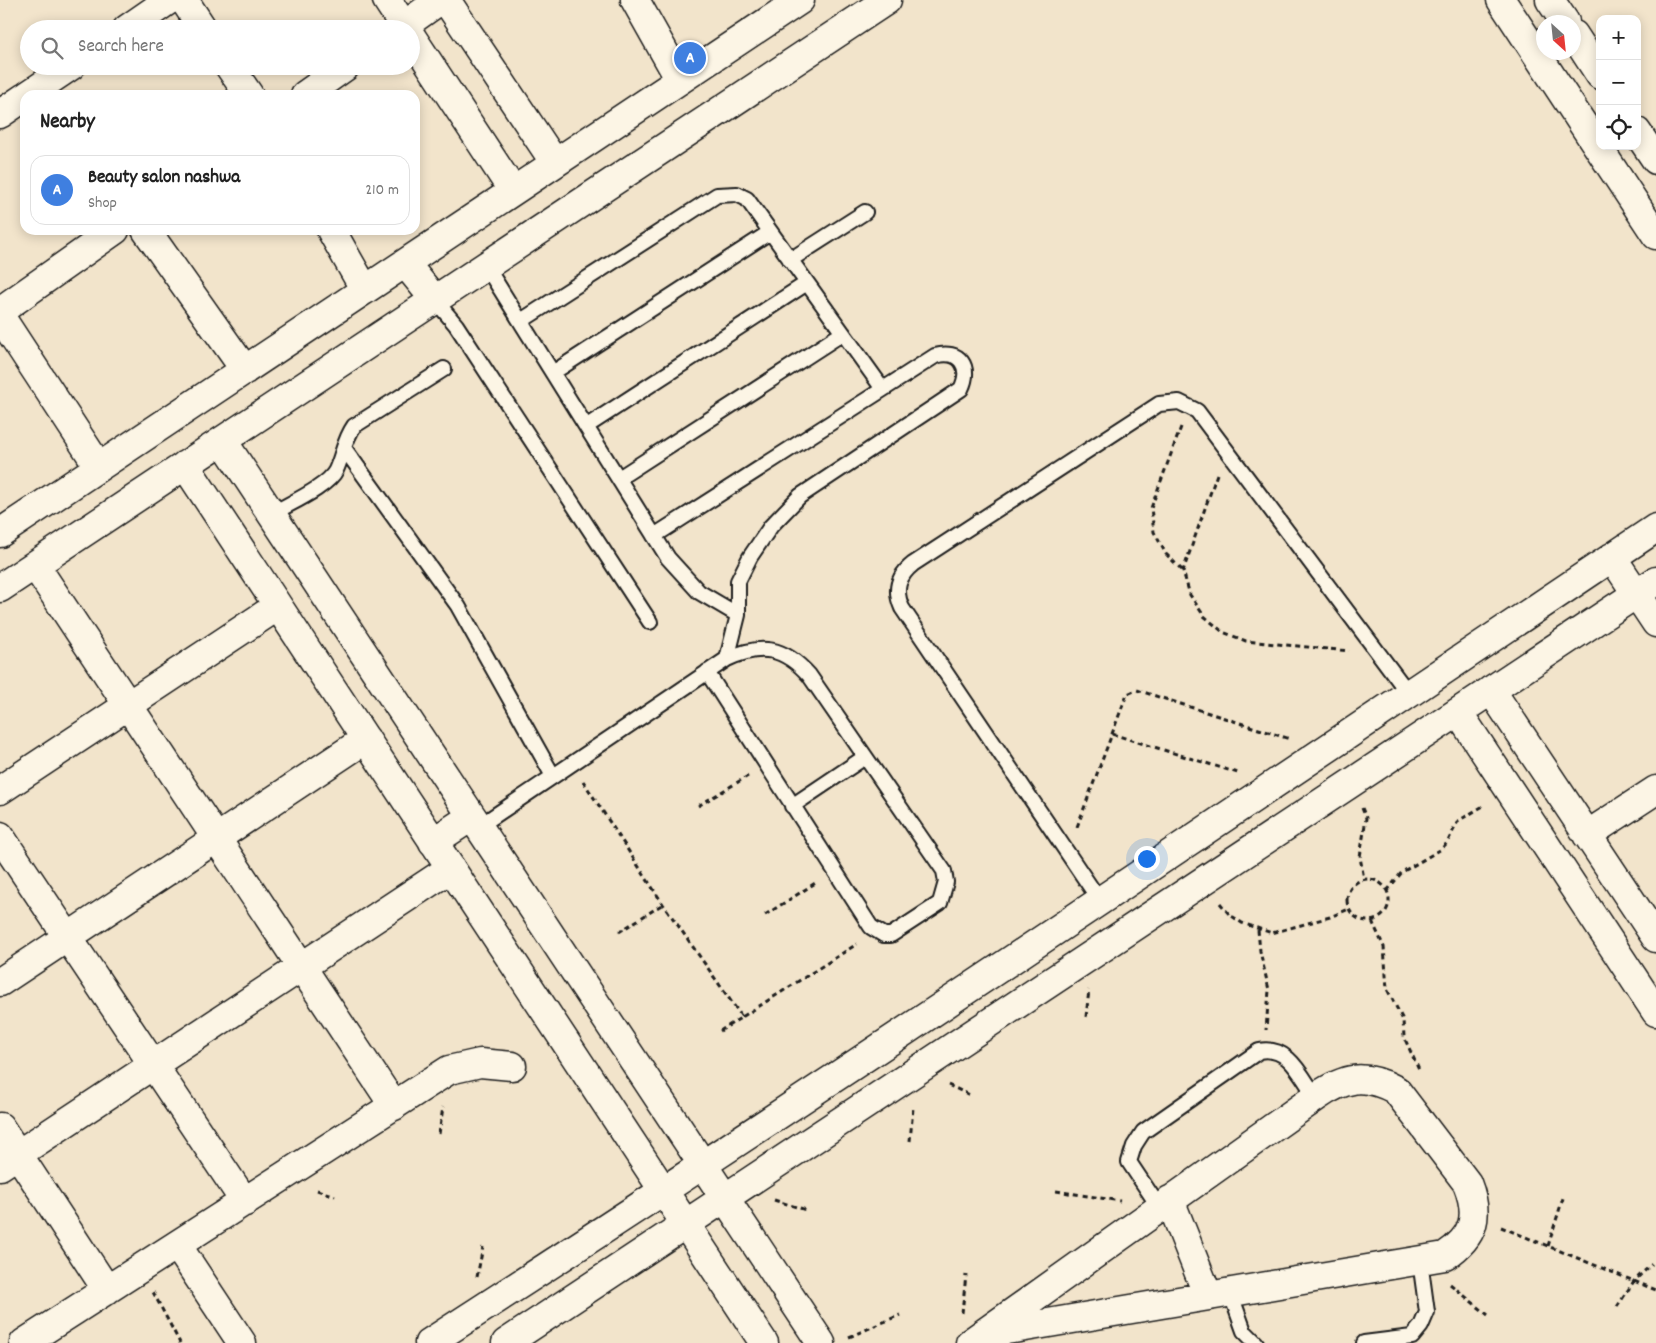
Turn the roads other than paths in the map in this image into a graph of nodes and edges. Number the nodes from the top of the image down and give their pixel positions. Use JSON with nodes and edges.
{"nodes":[{"id":1,"x":169,"y":0,"type":"edge"},
{"id":2,"x":184,"y":0,"type":"edge"},
{"id":3,"x":387,"y":0,"type":"edge"},
{"id":4,"x":440,"y":0,"type":"edge"},
{"id":5,"x":446,"y":0,"type":"edge"},
{"id":6,"x":635,"y":0,"type":"edge"},
{"id":7,"x":885,"y":0,"type":"edge"},
{"id":8,"x":1501,"y":0,"type":"edge"},
{"id":9,"x":1550,"y":0,"type":"edge"},
{"id":10,"x":796,"y":1,"type":"edge"},
{"id":11,"x":1560,"y":15,"type":"edge"},
{"id":12,"x":139,"y":20,"type":"edge"},
{"id":13,"x":198,"y":20,"type":"edge"},
{"id":14,"x":399,"y":20,"type":"edge"},
{"id":15,"x":417,"y":20,"type":"edge"},
{"id":16,"x":1581,"y":46,"type":"edge"},
{"id":17,"x":420,"y":52,"type":"edge"},
{"id":18,"x":1596,"y":69,"type":"edge"},
{"id":19,"x":58,"y":75,"type":"edge"},
{"id":20,"x":235,"y":75,"type":"edge"},
{"id":21,"x":333,"y":75,"type":"edge"},
{"id":22,"x":680,"y":80,"type":"junction"},
{"id":23,"x":35,"y":90,"type":"edge"},
{"id":24,"x":246,"y":90,"type":"edge"},
{"id":25,"x":312,"y":90,"type":"edge"},
{"id":26,"x":20,"y":100,"type":"edge"},
{"id":27,"x":0,"y":114,"type":"edge"},
{"id":28,"x":1641,"y":138,"type":"edge"},
{"id":29,"x":1656,"y":160,"type":"edge"},
{"id":30,"x":555,"y":163,"type":"junction"},
{"id":31,"x":513,"y":191,"type":"junction"},
{"id":32,"x":864,"y":212,"type":"dead end"},
{"id":33,"x":770,"y":232,"type":"junction"},
{"id":34,"x":1656,"y":234,"type":"edge"},
{"id":35,"x":108,"y":235,"type":"edge"},
{"id":36,"x":150,"y":235,"type":"edge"},
{"id":37,"x":333,"y":235,"type":"edge"},
{"id":38,"x":790,"y":260,"type":"junction"},
{"id":39,"x":405,"y":263,"type":"junction"},
{"id":40,"x":486,"y":266,"type":"junction"},
{"id":41,"x":807,"y":283,"type":"junction"},
{"id":42,"x":365,"y":290,"type":"junction"},
{"id":43,"x":435,"y":300,"type":"junction"},
{"id":44,"x":0,"y":311,"type":"edge"},
{"id":45,"x":0,"y":316,"type":"edge"},
{"id":46,"x":522,"y":321,"type":"junction"},
{"id":47,"x":843,"y":333,"type":"junction"},
{"id":48,"x":444,"y":369,"type":"dead end"},
{"id":49,"x":245,"y":370,"type":"junction"},
{"id":50,"x":554,"y":372,"type":"junction"},
{"id":51,"x":883,"y":389,"type":"junction"},
{"id":52,"x":586,"y":426,"type":"junction"},
{"id":53,"x":223,"y":441,"type":"junction"},
{"id":54,"x":344,"y":448,"type":"junction"},
{"id":55,"x":185,"y":465,"type":"junction"},
{"id":56,"x":99,"y":467,"type":"junction"},
{"id":57,"x":619,"y":478,"type":"junction"},
{"id":58,"x":272,"y":514,"type":"junction"},
{"id":59,"x":1656,"y":528,"type":"edge"},
{"id":60,"x":0,"y":533,"type":"edge"},
{"id":61,"x":654,"y":536,"type":"junction"},
{"id":62,"x":1612,"y":557,"type":"junction"},
{"id":63,"x":35,"y":566,"type":"junction"},
{"id":64,"x":1646,"y":587,"type":"edge"},
{"id":65,"x":0,"y":588,"type":"edge"},
{"id":66,"x":278,"y":606,"type":"junction"},
{"id":67,"x":738,"y":615,"type":"junction"},
{"id":68,"x":650,"y":622,"type":"dead end"},
{"id":69,"x":1656,"y":623,"type":"edge"},
{"id":70,"x":727,"y":659,"type":"junction"},
{"id":71,"x":707,"y":672,"type":"junction"},
{"id":72,"x":1491,"y":690,"type":"junction"},
{"id":73,"x":1409,"y":694,"type":"junction"},
{"id":74,"x":128,"y":705,"type":"junction"},
{"id":75,"x":1458,"y":712,"type":"junction"},
{"id":76,"x":366,"y":739,"type":"junction"},
{"id":77,"x":865,"y":757,"type":"junction"},
{"id":78,"x":553,"y":776,"type":"junction"},
{"id":79,"x":0,"y":790,"type":"edge"},
{"id":80,"x":1656,"y":790,"type":"edge"},
{"id":81,"x":792,"y":806,"type":"junction"},
{"id":82,"x":475,"y":822,"type":"junction"},
{"id":83,"x":1588,"y":835,"type":"junction"},
{"id":84,"x":0,"y":836,"type":"edge"},
{"id":85,"x":216,"y":838,"type":"junction"},
{"id":86,"x":433,"y":842,"type":"junction"},
{"id":87,"x":451,"y":868,"type":"junction"},
{"id":88,"x":1104,"y":899,"type":"junction"},
{"id":89,"x":1131,"y":929,"type":"junction"},
{"id":90,"x":68,"y":936,"type":"junction"},
{"id":91,"x":1656,"y":938,"type":"edge"},
{"id":92,"x":301,"y":967,"type":"junction"},
{"id":93,"x":0,"y":982,"type":"edge"},
{"id":94,"x":1656,"y":1012,"type":"edge"},
{"id":95,"x":154,"y":1064,"type":"junction"},
{"id":96,"x":512,"y":1066,"type":"dead end"},
{"id":97,"x":1316,"y":1097,"type":"junction"},
{"id":98,"x":394,"y":1106,"type":"junction"},
{"id":99,"x":0,"y":1127,"type":"edge"},
{"id":100,"x":9,"y":1160,"type":"edge"},
{"id":101,"x":703,"y":1165,"type":"junction"},
{"id":102,"x":663,"y":1192,"type":"junction"},
{"id":103,"x":725,"y":1198,"type":"junction"},
{"id":104,"x":245,"y":1202,"type":"junction"},
{"id":105,"x":1165,"y":1203,"type":"junction"},
{"id":106,"x":685,"y":1224,"type":"junction"},
{"id":107,"x":177,"y":1245,"type":"junction"},
{"id":108,"x":1420,"y":1261,"type":"junction"},
{"id":109,"x":107,"y":1290,"type":"junction"},
{"id":110,"x":1219,"y":1294,"type":"junction"},
{"id":111,"x":976,"y":1339,"type":"edge"},
{"id":112,"x":832,"y":1341,"type":"edge"},
{"id":113,"x":24,"y":1343,"type":"edge"},
{"id":114,"x":242,"y":1343,"type":"edge"},
{"id":115,"x":429,"y":1343,"type":"edge"},
{"id":116,"x":506,"y":1343,"type":"edge"},
{"id":117,"x":764,"y":1343,"type":"edge"},
{"id":118,"x":1256,"y":1343,"type":"edge"},
{"id":119,"x":1364,"y":1343,"type":"edge"}],
"edges":[{"from":1,"to":12,"type":"street"},
{"from":2,"to":13,"type":"street"},
{"from":3,"to":14,"type":"street"},
{"from":4,"to":15,"type":"street"},
{"from":5,"to":30,"type":"street"},
{"from":6,"to":22,"type":"street"},
{"from":7,"to":40,"type":"street"},
{"from":8,"to":34,"type":"street"},
{"from":9,"to":11,"type":"street"},
{"from":10,"to":22,"type":"street"},
{"from":16,"to":18,"type":"street"},
{"from":17,"to":31,"type":"street"},
{"from":19,"to":23,"type":"street"},
{"from":20,"to":24,"type":"street"},
{"from":21,"to":25,"type":"street"},
{"from":22,"to":30,"type":"street"},
{"from":26,"to":27,"type":"street"},
{"from":28,"to":29,"type":"street"},
{"from":30,"to":31,"type":"street"},
{"from":31,"to":39,"type":"street"},
{"from":32,"to":38,"type":"lane"},
{"from":33,"to":38,"type":"lane"},
{"from":33,"to":46,"type":"lane"},
{"from":33,"to":50,"type":"lane"},
{"from":35,"to":44,"type":"street"},
{"from":36,"to":49,"type":"street"},
{"from":37,"to":42,"type":"street"},
{"from":38,"to":41,"type":"lane"},
{"from":39,"to":42,"type":"street"},
{"from":39,"to":43,"type":"street"},
{"from":40,"to":43,"type":"street"},
{"from":40,"to":46,"type":"lane"},
{"from":41,"to":47,"type":"lane"},
{"from":41,"to":52,"type":"lane"},
{"from":42,"to":49,"type":"street"},
{"from":43,"to":53,"type":"street"},
{"from":43,"to":68,"type":"lane"},
{"from":45,"to":56,"type":"street"},
{"from":46,"to":50,"type":"lane"},
{"from":47,"to":51,"type":"lane"},
{"from":47,"to":57,"type":"lane"},
{"from":48,"to":54,"type":"lane"},
{"from":49,"to":56,"type":"street"},
{"from":50,"to":52,"type":"lane"},
{"from":51,"to":61,"type":"lane"},
{"from":51,"to":67,"type":"lane"},
{"from":52,"to":57,"type":"lane"},
{"from":53,"to":55,"type":"street"},
{"from":53,"to":58,"type":"street"},
{"from":54,"to":58,"type":"lane"},
{"from":54,"to":78,"type":"lane"},
{"from":55,"to":63,"type":"street"},
{"from":55,"to":66,"type":"street"},
{"from":56,"to":60,"type":"street"},
{"from":57,"to":61,"type":"lane"},
{"from":58,"to":82,"type":"street"},
{"from":59,"to":62,"type":"street"},
{"from":61,"to":67,"type":"lane"},
{"from":62,"to":64,"type":"street"},
{"from":62,"to":73,"type":"street"},
{"from":63,"to":65,"type":"street"},
{"from":63,"to":74,"type":"street"},
{"from":64,"to":69,"type":"street"},
{"from":64,"to":72,"type":"street"},
{"from":66,"to":74,"type":"street"},
{"from":66,"to":76,"type":"street"},
{"from":67,"to":70,"type":"lane"},
{"from":70,"to":71,"type":"lane"},
{"from":70,"to":77,"type":"lane"},
{"from":71,"to":78,"type":"lane"},
{"from":71,"to":81,"type":"lane"},
{"from":72,"to":75,"type":"street"},
{"from":72,"to":83,"type":"street"},
{"from":73,"to":88,"type":"street"},
{"from":73,"to":88,"type":"lane"},
{"from":74,"to":79,"type":"street"},
{"from":74,"to":85,"type":"street"},
{"from":75,"to":89,"type":"street"},
{"from":75,"to":94,"type":"street"},
{"from":76,"to":85,"type":"street"},
{"from":76,"to":86,"type":"street"},
{"from":77,"to":81,"type":"lane"},
{"from":77,"to":81,"type":"lane"},
{"from":78,"to":82,"type":"lane"},
{"from":80,"to":83,"type":"street"},
{"from":82,"to":86,"type":"street"},
{"from":82,"to":101,"type":"street"},
{"from":83,"to":91,"type":"street"},
{"from":84,"to":90,"type":"street"},
{"from":85,"to":90,"type":"street"},
{"from":85,"to":92,"type":"street"},
{"from":86,"to":87,"type":"street"},
{"from":87,"to":92,"type":"street"},
{"from":87,"to":102,"type":"street"},
{"from":88,"to":89,"type":"street"},
{"from":88,"to":101,"type":"street"},
{"from":89,"to":103,"type":"street"},
{"from":90,"to":93,"type":"street"},
{"from":90,"to":95,"type":"street"},
{"from":92,"to":95,"type":"street"},
{"from":92,"to":98,"type":"street"},
{"from":95,"to":100,"type":"street"},
{"from":95,"to":104,"type":"street"},
{"from":96,"to":98,"type":"street"},
{"from":97,"to":105,"type":"street"},
{"from":97,"to":105,"type":"lane"},
{"from":97,"to":108,"type":"street"},
{"from":98,"to":104,"type":"street"},
{"from":99,"to":100,"type":"street"},
{"from":100,"to":109,"type":"street"},
{"from":101,"to":102,"type":"street"},
{"from":101,"to":103,"type":"street"},
{"from":102,"to":106,"type":"street"},
{"from":102,"to":115,"type":"street"},
{"from":103,"to":106,"type":"street"},
{"from":103,"to":112,"type":"street"},
{"from":104,"to":107,"type":"street"},
{"from":105,"to":110,"type":"street"},
{"from":105,"to":111,"type":"street"},
{"from":106,"to":116,"type":"street"},
{"from":106,"to":117,"type":"street"},
{"from":107,"to":109,"type":"street"},
{"from":107,"to":114,"type":"street"},
{"from":108,"to":110,"type":"street"},
{"from":108,"to":119,"type":"lane"},
{"from":109,"to":113,"type":"street"},
{"from":110,"to":111,"type":"street"},
{"from":110,"to":118,"type":"lane"}]}
